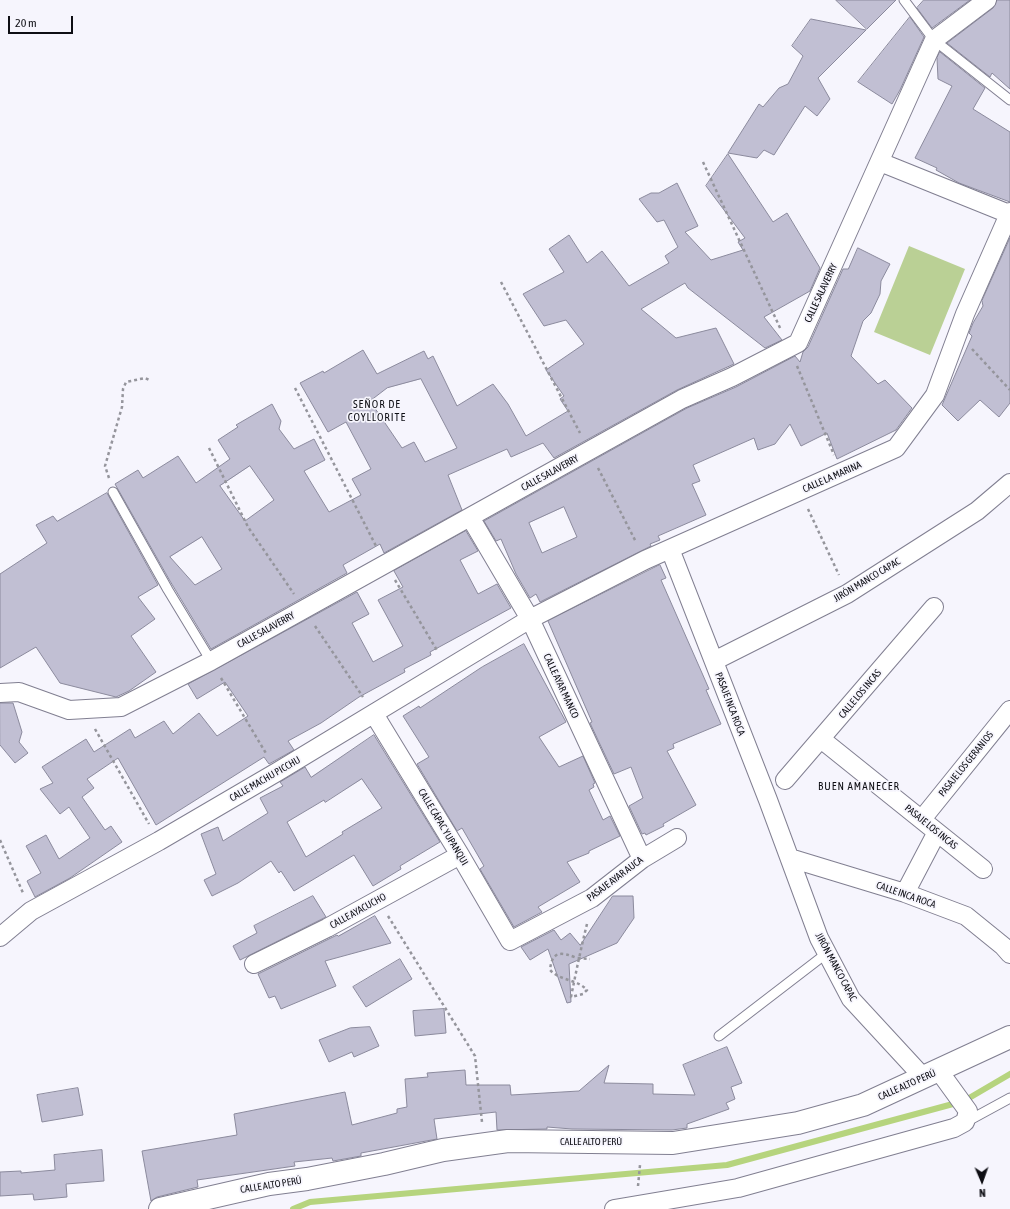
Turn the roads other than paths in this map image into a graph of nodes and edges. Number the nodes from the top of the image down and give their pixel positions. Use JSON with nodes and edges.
{"nodes":[{"id":1,"x":904,"y":0,"type":"edge"},
{"id":2,"x":987,"y":0,"type":"edge"},
{"id":3,"x":934,"y":40,"type":"junction"},
{"id":4,"x":1010,"y":100,"type":"edge"},
{"id":5,"x":880,"y":162,"type":"junction"},
{"id":6,"x":1010,"y":213,"type":"edge"},
{"id":7,"x":1010,"y":483,"type":"edge"},
{"id":8,"x":113,"y":492,"type":"road end"},
{"id":9,"x":470,"y":517,"type":"junction"},
{"id":10,"x":670,"y":549,"type":"junction"},
{"id":11,"x":934,"y":607,"type":"dead end"},
{"id":12,"x":530,"y":619,"type":"junction"},
{"id":13,"x":211,"y":661,"type":"junction"},
{"id":14,"x":714,"y":661,"type":"junction"},
{"id":15,"x":0,"y":693,"type":"edge"},
{"id":16,"x":1010,"y":710,"type":"edge"},
{"id":17,"x":374,"y":714,"type":"junction"},
{"id":18,"x":821,"y":739,"type":"junction"},
{"id":19,"x":785,"y":780,"type":"dead end"},
{"id":20,"x":922,"y":819,"type":"junction"},
{"id":21,"x":937,"y":832,"type":"junction"},
{"id":22,"x":677,"y":838,"type":"dead end"},
{"id":23,"x":460,"y":855,"type":"junction"},
{"id":24,"x":790,"y":858,"type":"junction"},
{"id":25,"x":642,"y":859,"type":"junction"},
{"id":26,"x":983,"y":869,"type":"dead end"},
{"id":27,"x":905,"y":893,"type":"junction"},
{"id":28,"x":0,"y":937,"type":"edge"},
{"id":29,"x":510,"y":941,"type":"joint"},
{"id":30,"x":1008,"y":945,"type":"edge"},
{"id":31,"x":827,"y":953,"type":"junction"},
{"id":32,"x":254,"y":964,"type":"dead end"},
{"id":33,"x":719,"y":1036,"type":"dead end"},
{"id":34,"x":1010,"y":1037,"type":"edge"},
{"id":35,"x":931,"y":1074,"type":"junction"},
{"id":36,"x":1010,"y":1098,"type":"edge"},
{"id":37,"x":966,"y":1117,"type":"junction"},
{"id":38,"x":637,"y":1208,"type":"edge"},
{"id":39,"x":160,"y":1209,"type":"edge"},
{"id":40,"x":614,"y":1209,"type":"edge"}],
"edges":[{"from":1,"to":3,"type":"lane"},
{"from":2,"to":3,"type":"street"},
{"from":3,"to":4,"type":"lane"},
{"from":3,"to":5,"type":"street","name":"CALLE SALAVERRY"},
{"from":5,"to":6,"type":"street"},
{"from":5,"to":9,"type":"street","name":"CALLE SALAVERRY"},
{"from":6,"to":10,"type":"street","name":"CALLE LA MARINA"},
{"from":7,"to":14,"type":"street","name":"JIRÓN MANCO CAPAC"},
{"from":8,"to":13,"type":"lane"},
{"from":9,"to":12,"type":"street","name":"CALLE AYAR MANCO"},
{"from":9,"to":13,"type":"street","name":"CALLE SALAVERRY"},
{"from":10,"to":12,"type":"street","name":"CALLE LA MARINA"},
{"from":10,"to":14,"type":"street","name":"PASAJE INCA ROCA"},
{"from":11,"to":18,"type":"street","name":"CALLE LOS INCAS"},
{"from":12,"to":17,"type":"street","name":"CALLE MACHU PICCHU"},
{"from":12,"to":25,"type":"street","name":"CALLE AYAR MANCO"},
{"from":13,"to":15,"type":"street","name":"CALLE SALAVERRY"},
{"from":14,"to":24,"type":"street","name":"PASAJE INCA ROCA"},
{"from":16,"to":20,"type":"street","name":"PASAJE LOS GERANIOS"},
{"from":17,"to":23,"type":"street","name":"CALLE CÁPAC YUPANQUI"},
{"from":17,"to":28,"type":"street","name":"CALLE MACHU PICCHU"},
{"from":18,"to":19,"type":"street","name":"CALLE LOS INCAS"},
{"from":18,"to":20,"type":"street","name":"PASAJE LOS INCAS"},
{"from":20,"to":21,"type":"street","name":"PASAJE LOS INCAS"},
{"from":21,"to":26,"type":"street","name":"PASAJE LOS INCAS"},
{"from":21,"to":27,"type":"street"},
{"from":22,"to":25,"type":"street","name":"PASAJE AYAR AUCA"},
{"from":23,"to":29,"type":"street","name":"CALLE CÁPAC YUPANQUI"},
{"from":23,"to":32,"type":"street","name":"CALLE AYACUCHO"},
{"from":24,"to":27,"type":"street","name":"CALLE INCA ROCA"},
{"from":24,"to":31,"type":"street","name":"JIRÓN MANCO CAPAC"},
{"from":25,"to":29,"type":"street","name":"PASAJE AYAR AUCA"},
{"from":27,"to":30,"type":"street","name":"CALLE INCA ROCA"},
{"from":31,"to":33,"type":"lane"},
{"from":31,"to":35,"type":"street","name":"JIRÓN MANCO CAPAC"},
{"from":34,"to":35,"type":"street","name":"CALLE ALTO PERÚ"},
{"from":35,"to":37,"type":"street","name":"JIRÓN MANCO CAPAC"},
{"from":35,"to":39,"type":"street","name":"CALLE ALTO PERÚ"},
{"from":36,"to":37,"type":"lane"},
{"from":37,"to":38,"type":"street"},
{"from":38,"to":40,"type":"street"}]}
